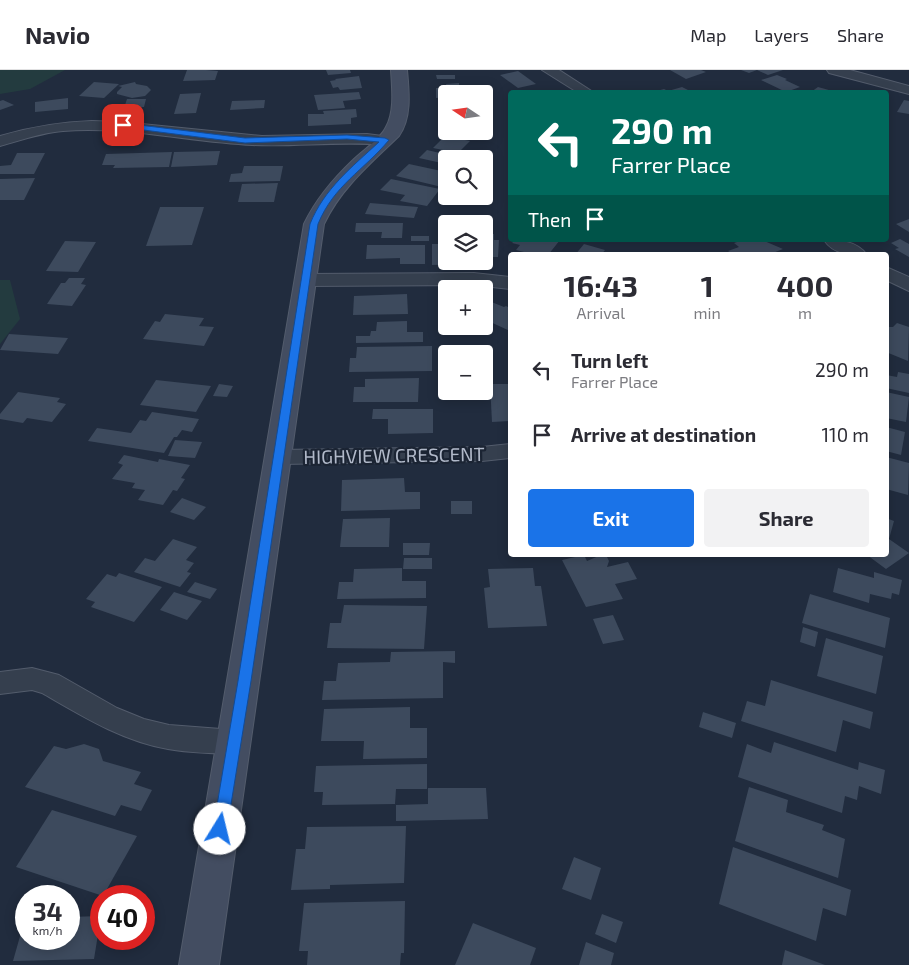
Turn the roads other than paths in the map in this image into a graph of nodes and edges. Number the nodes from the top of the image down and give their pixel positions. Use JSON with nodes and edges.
{"nodes":[{"id":1,"x":399,"y":70,"type":"edge"},
{"id":2,"x":549,"y":70,"type":"edge"},
{"id":3,"x":834,"y":70,"type":"edge"},
{"id":4,"x":583,"y":90,"type":"edge"},
{"id":5,"x":909,"y":90,"type":"edge"},
{"id":6,"x":385,"y":140,"type":"junction"},
{"id":7,"x":0,"y":141,"type":"edge"},
{"id":8,"x":836,"y":242,"type":"edge"},
{"id":9,"x":853,"y":252,"type":"edge"},
{"id":10,"x":889,"y":274,"type":"edge"},
{"id":11,"x":305,"y":280,"type":"junction"},
{"id":12,"x":508,"y":283,"type":"edge"},
{"id":13,"x":909,"y":285,"type":"edge"},
{"id":14,"x":508,"y":451,"type":"edge"},
{"id":15,"x":278,"y":457,"type":"junction"},
{"id":16,"x":0,"y":683,"type":"edge"},
{"id":17,"x":234,"y":742,"type":"junction"},
{"id":18,"x":199,"y":965,"type":"edge"}],
"edges":[{"from":1,"to":6,"type":"street"},
{"from":2,"to":4,"type":"street"},
{"from":3,"to":5,"type":"street"},
{"from":6,"to":7,"type":"street"},
{"from":6,"to":11,"type":"street"},
{"from":8,"to":9,"type":"street"},
{"from":10,"to":13,"type":"street"},
{"from":11,"to":12,"type":"street"},
{"from":11,"to":15,"type":"street"},
{"from":14,"to":15,"type":"street","name":"HIGHVIEW CRESCENT"},
{"from":15,"to":17,"type":"street"},
{"from":16,"to":17,"type":"street"},
{"from":17,"to":18,"type":"street"}]}
